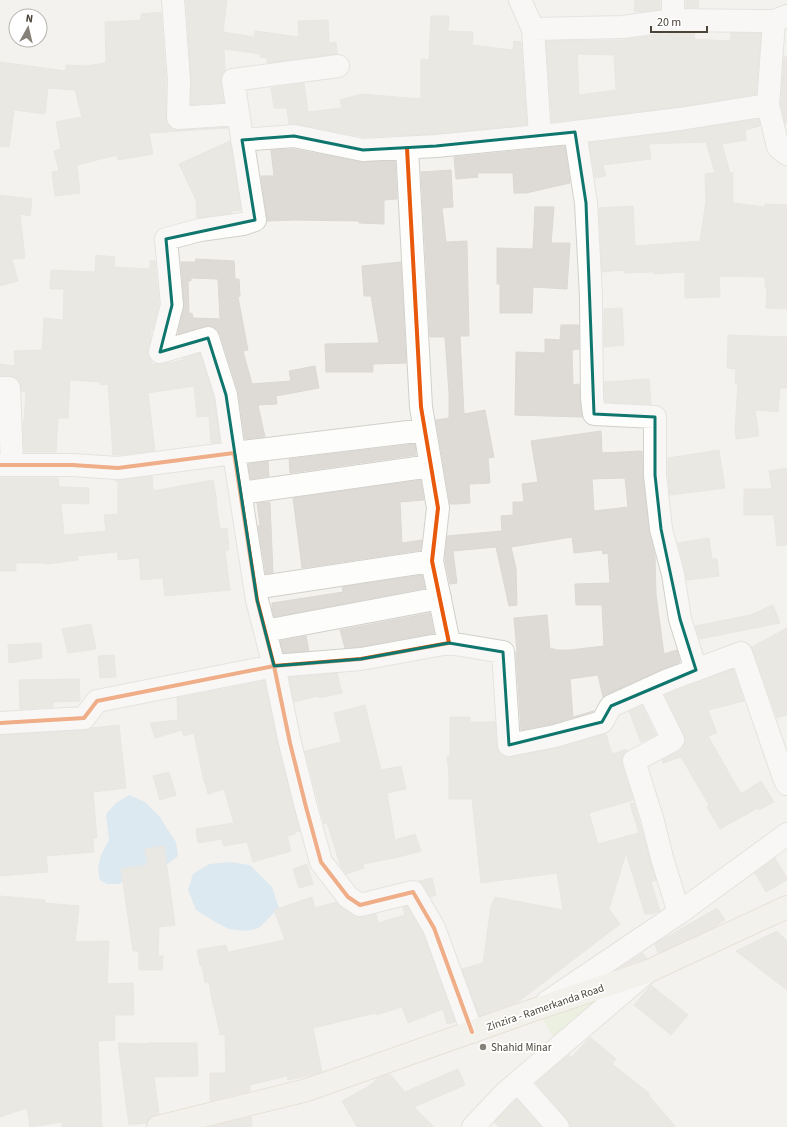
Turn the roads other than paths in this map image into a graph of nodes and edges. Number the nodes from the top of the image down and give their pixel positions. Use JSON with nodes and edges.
{"nodes":[{"id":1,"x":173,"y":0,"type":"edge"},
{"id":2,"x":520,"y":0,"type":"edge"},
{"id":3,"x":673,"y":10,"type":"edge"},
{"id":4,"x":781,"y":18,"type":"edge"},
{"id":5,"x":533,"y":29,"type":"junction"},
{"id":6,"x":338,"y":66,"type":"dead end"},
{"id":7,"x":775,"y":108,"type":"edge"},
{"id":8,"x":238,"y":114,"type":"junction"},
{"id":9,"x":576,"y":132,"type":"junction"},
{"id":10,"x":540,"y":136,"type":"junction"},
{"id":11,"x":242,"y":140,"type":"junction"},
{"id":12,"x":407,"y":148,"type":"junction"},
{"id":13,"x":787,"y":154,"type":"edge"},
{"id":14,"x":0,"y":388,"type":"edge"},
{"id":15,"x":425,"y":430,"type":"junction"},
{"id":16,"x":234,"y":453,"type":"junction"},
{"id":17,"x":6,"y":465,"type":"edge"},
{"id":18,"x":431,"y":466,"type":"junction"},
{"id":19,"x":241,"y":493,"type":"junction"},
{"id":20,"x":432,"y":561,"type":"junction"},
{"id":21,"x":255,"y":588,"type":"junction"},
{"id":22,"x":440,"y":598,"type":"junction"},
{"id":23,"x":265,"y":631,"type":"junction"},
{"id":24,"x":450,"y":643,"type":"junction"},
{"id":25,"x":274,"y":666,"type":"junction"},
{"id":26,"x":696,"y":670,"type":"junction"},
{"id":27,"x":648,"y":689,"type":"junction"},
{"id":28,"x":0,"y":723,"type":"edge"},
{"id":29,"x":787,"y":784,"type":"edge"},
{"id":30,"x":787,"y":834,"type":"edge"},
{"id":31,"x":787,"y":907,"type":"edge"},
{"id":32,"x":680,"y":913,"type":"junction"},
{"id":33,"x":649,"y":971,"type":"junction"},
{"id":34,"x":536,"y":1009,"type":"junction"},
{"id":35,"x":472,"y":1032,"type":"junction"},
{"id":36,"x":518,"y":1082,"type":"junction"},
{"id":37,"x":158,"y":1127,"type":"edge"},
{"id":38,"x":473,"y":1127,"type":"edge"},
{"id":39,"x":558,"y":1127,"type":"edge"}],
"edges":[{"from":1,"to":8,"type":"street"},
{"from":2,"to":5,"type":"street"},
{"from":3,"to":4,"type":"street"},
{"from":3,"to":5,"type":"street"},
{"from":4,"to":7,"type":"street"},
{"from":5,"to":10,"type":"street"},
{"from":6,"to":8,"type":"street"},
{"from":7,"to":9,"type":"street"},
{"from":7,"to":13,"type":"street"},
{"from":8,"to":11,"type":"street"},
{"from":9,"to":10,"type":"street"},
{"from":9,"to":26,"type":"street"},
{"from":10,"to":12,"type":"street"},
{"from":11,"to":12,"type":"street"},
{"from":11,"to":16,"type":"street"},
{"from":12,"to":15,"type":"street"},
{"from":14,"to":17,"type":"street"},
{"from":15,"to":16,"type":"street"},
{"from":15,"to":18,"type":"street"},
{"from":16,"to":17,"type":"street"},
{"from":16,"to":19,"type":"street"},
{"from":18,"to":19,"type":"street"},
{"from":18,"to":20,"type":"street"},
{"from":19,"to":21,"type":"street"},
{"from":20,"to":21,"type":"street"},
{"from":20,"to":22,"type":"street"},
{"from":21,"to":23,"type":"street"},
{"from":22,"to":23,"type":"street"},
{"from":22,"to":24,"type":"street"},
{"from":23,"to":25,"type":"street"},
{"from":24,"to":25,"type":"street"},
{"from":24,"to":27,"type":"street"},
{"from":25,"to":28,"type":"street"},
{"from":25,"to":35,"type":"street"},
{"from":26,"to":27,"type":"street"},
{"from":26,"to":29,"type":"street"},
{"from":27,"to":32,"type":"street"},
{"from":30,"to":32,"type":"street"},
{"from":31,"to":33,"type":"main road","name":"Zinzira - Ramerkanda Road"},
{"from":32,"to":34,"type":"street"},
{"from":33,"to":34,"type":"main road","name":"Zinzira - Ramerkanda Road"},
{"from":33,"to":36,"type":"street"},
{"from":34,"to":35,"type":"main road","name":"Zinzira - Ramerkanda Road"},
{"from":35,"to":37,"type":"main road","name":"Zinzira - Ramerkanda Road"},
{"from":36,"to":38,"type":"street"},
{"from":36,"to":39,"type":"street"}]}
